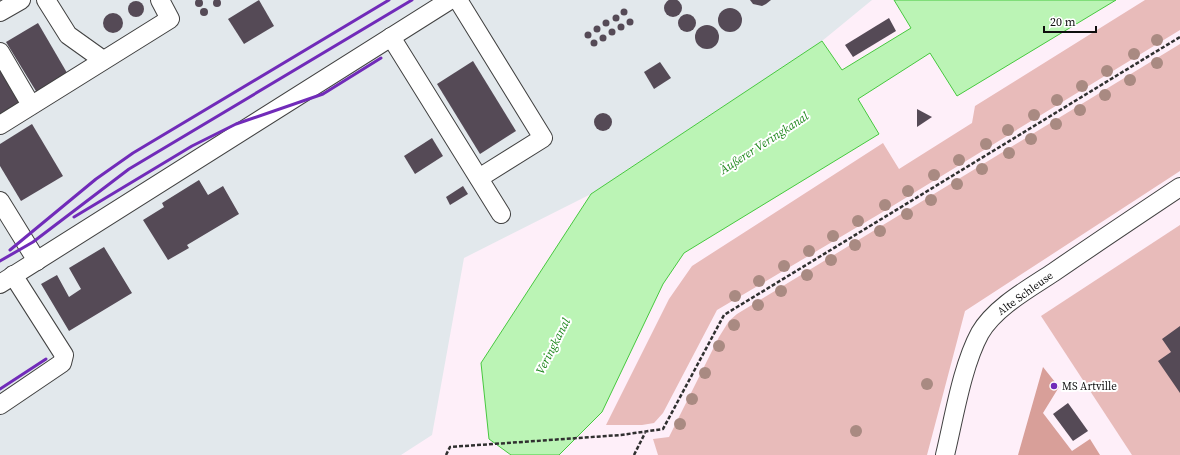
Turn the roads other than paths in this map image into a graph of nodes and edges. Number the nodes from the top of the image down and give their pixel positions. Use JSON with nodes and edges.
{"nodes":[{"id":1,"x":21,"y":0,"type":"edge"},
{"id":2,"x":46,"y":0,"type":"edge"},
{"id":3,"x":160,"y":0,"type":"edge"},
{"id":4,"x":450,"y":0,"type":"edge"},
{"id":5,"x":458,"y":0,"type":"edge"},
{"id":6,"x":0,"y":12,"type":"edge"},
{"id":7,"x":391,"y":37,"type":"junction"},
{"id":8,"x":0,"y":52,"type":"edge"},
{"id":9,"x":103,"y":60,"type":"junction"},
{"id":10,"x":31,"y":105,"type":"junction"},
{"id":11,"x":0,"y":125,"type":"edge"},
{"id":12,"x":479,"y":178,"type":"junction"},
{"id":13,"x":1180,"y":187,"type":"edge"},
{"id":14,"x":0,"y":201,"type":"edge"},
{"id":15,"x":502,"y":214,"type":"dead end"},
{"id":16,"x":37,"y":261,"type":"junction"},
{"id":17,"x":7,"y":280,"type":"edge"},
{"id":18,"x":0,"y":405,"type":"edge"},
{"id":19,"x":945,"y":455,"type":"edge"}],
"edges":[{"from":1,"to":6,"type":"street"},
{"from":2,"to":9,"type":"street"},
{"from":3,"to":9,"type":"street"},
{"from":4,"to":7,"type":"street"},
{"from":5,"to":12,"type":"street"},
{"from":7,"to":12,"type":"street"},
{"from":7,"to":16,"type":"street"},
{"from":8,"to":10,"type":"street"},
{"from":9,"to":10,"type":"street"},
{"from":10,"to":11,"type":"street"},
{"from":12,"to":15,"type":"street"},
{"from":13,"to":19,"type":"street","name":"Alte Schleuse"},
{"from":14,"to":16,"type":"street"},
{"from":16,"to":17,"type":"street"},
{"from":17,"to":18,"type":"street"}]}
